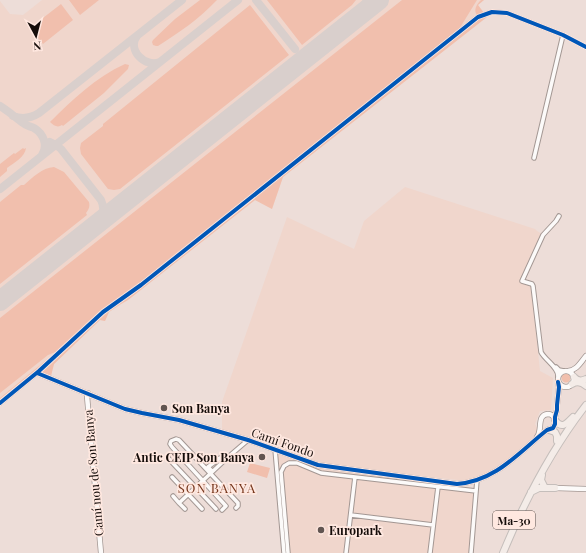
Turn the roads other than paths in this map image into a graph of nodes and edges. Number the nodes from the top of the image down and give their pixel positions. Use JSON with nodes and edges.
{"nodes":[{"id":1,"x":563,"y":35,"type":"junction"},
{"id":2,"x":586,"y":47,"type":"edge"},
{"id":3,"x":534,"y":158,"type":"dead end"},
{"id":4,"x":559,"y":216,"type":"dead end"},
{"id":5,"x":586,"y":357,"type":"edge"},
{"id":6,"x":550,"y":364,"type":"junction"},
{"id":7,"x":566,"y":371,"type":"junction"},
{"id":8,"x":37,"y":373,"type":"junction"},
{"id":9,"x":574,"y":377,"type":"junction"},
{"id":10,"x":558,"y":379,"type":"junction"},
{"id":11,"x":586,"y":379,"type":"edge"},
{"id":12,"x":570,"y":385,"type":"junction"},
{"id":13,"x":586,"y":386,"type":"edge"},
{"id":14,"x":88,"y":393,"type":"junction"},
{"id":15,"x":558,"y":396,"type":"junction"},
{"id":16,"x":586,"y":399,"type":"edge"},
{"id":17,"x":0,"y":403,"type":"edge"},
{"id":18,"x":557,"y":405,"type":"junction"},
{"id":19,"x":586,"y":405,"type":"edge"},
{"id":20,"x":548,"y":414,"type":"junction"},
{"id":21,"x":573,"y":417,"type":"junction"},
{"id":22,"x":555,"y":420,"type":"junction"},
{"id":23,"x":540,"y":423,"type":"junction"},
{"id":24,"x":549,"y":430,"type":"junction"},
{"id":25,"x":248,"y":440,"type":"junction"},
{"id":26,"x":535,"y":440,"type":"junction"},
{"id":27,"x":557,"y":441,"type":"junction"},
{"id":28,"x":274,"y":449,"type":"junction"},
{"id":29,"x":549,"y":456,"type":"junction"},
{"id":30,"x":168,"y":458,"type":"dead end"},
{"id":31,"x":211,"y":473,"type":"junction"},
{"id":32,"x":172,"y":477,"type":"dead end"},
{"id":33,"x":356,"y":477,"type":"junction"},
{"id":34,"x":477,"y":480,"type":"junction"},
{"id":35,"x":203,"y":481,"type":"junction"},
{"id":36,"x":534,"y":484,"type":"junction"},
{"id":37,"x":196,"y":487,"type":"junction"},
{"id":38,"x":438,"y":487,"type":"junction"},
{"id":39,"x":543,"y":487,"type":"junction"},
{"id":40,"x":555,"y":488,"type":"joint"},
{"id":41,"x":586,"y":489,"type":"edge"},
{"id":42,"x":476,"y":491,"type":"junction"},
{"id":43,"x":188,"y":494,"type":"junction"},
{"id":44,"x":529,"y":495,"type":"junction"},
{"id":45,"x":173,"y":496,"type":"dead end"},
{"id":46,"x":179,"y":503,"type":"junction"},
{"id":47,"x":236,"y":508,"type":"dead end"},
{"id":48,"x":185,"y":509,"type":"dead end"},
{"id":49,"x":202,"y":509,"type":"dead end"},
{"id":50,"x":216,"y":509,"type":"dead end"},
{"id":51,"x":222,"y":510,"type":"dead end"},
{"id":52,"x":351,"y":516,"type":"junction"},
{"id":53,"x":433,"y":525,"type":"junction"},
{"id":54,"x":101,"y":553,"type":"edge"},
{"id":55,"x":284,"y":553,"type":"edge"},
{"id":56,"x":288,"y":553,"type":"edge"},
{"id":57,"x":346,"y":553,"type":"edge"},
{"id":58,"x":430,"y":553,"type":"edge"},
{"id":59,"x":471,"y":553,"type":"edge"},
{"id":60,"x":502,"y":553,"type":"edge"}],
"edges":[{"from":1,"to":2,"type":"street"},
{"from":1,"to":3,"type":"street"},
{"from":1,"to":8,"type":"street"},
{"from":4,"to":6,"type":"street"},
{"from":5,"to":7,"type":"street"},
{"from":5,"to":9,"type":"street"},
{"from":6,"to":7,"type":"street"},
{"from":6,"to":10,"type":"street"},
{"from":7,"to":9,"type":"street"},
{"from":7,"to":10,"type":"street"},
{"from":8,"to":14,"type":"street","name":"Camí Fondo"},
{"from":8,"to":17,"type":"street"},
{"from":9,"to":11,"type":"highway"},
{"from":9,"to":12,"type":"street"},
{"from":10,"to":12,"type":"street"},
{"from":10,"to":15,"type":"street"},
{"from":12,"to":13,"type":"highway"},
{"from":12,"to":15,"type":"street"},
{"from":14,"to":25,"type":"street","name":"Camí Fondo"},
{"from":14,"to":54,"type":"street","name":"Camí nou de Son Banya"},
{"from":15,"to":18,"type":"street"},
{"from":16,"to":21,"type":"highway","number":"Ma-30"},
{"from":18,"to":20,"type":"street"},
{"from":18,"to":22,"type":"street"},
{"from":19,"to":29,"type":"highway","number":"Ma-30"},
{"from":20,"to":22,"type":"street"},
{"from":20,"to":23,"type":"street"},
{"from":21,"to":22,"type":"highway"},
{"from":21,"to":27,"type":"highway","number":"Ma-30"},
{"from":22,"to":24,"type":"street"},
{"from":23,"to":24,"type":"street"},
{"from":23,"to":26,"type":"street"},
{"from":24,"to":26,"type":"street","name":"Camí Fondo"},
{"from":24,"to":27,"type":"highway"},
{"from":25,"to":28,"type":"street","name":"Camí Fondo"},
{"from":25,"to":31,"type":"street"},
{"from":26,"to":34,"type":"street","name":"Camí Fondo"},
{"from":27,"to":29,"type":"highway","number":"Ma-30"},
{"from":28,"to":34,"type":"street","name":"Camí Fondo"},
{"from":28,"to":55,"type":"street"},
{"from":29,"to":36,"type":"highway","number":"Ma-30"},
{"from":29,"to":36,"type":"highway","number":"Ma-30"},
{"from":29,"to":39,"type":"highway"},
{"from":30,"to":37,"type":"street"},
{"from":31,"to":35,"type":"street"},
{"from":31,"to":35,"type":"street"},
{"from":31,"to":47,"type":"street"},
{"from":32,"to":43,"type":"street"},
{"from":33,"to":38,"type":"street"},
{"from":33,"to":52,"type":"street"},
{"from":33,"to":56,"type":"street"},
{"from":34,"to":42,"type":"street"},
{"from":35,"to":37,"type":"street"},
{"from":35,"to":51,"type":"street"},
{"from":36,"to":39,"type":"highway"},
{"from":36,"to":44,"type":"highway"},
{"from":36,"to":60,"type":"highway","number":"Ma-30"},
{"from":37,"to":43,"type":"street"},
{"from":37,"to":50,"type":"street"},
{"from":38,"to":42,"type":"street"},
{"from":38,"to":53,"type":"street"},
{"from":39,"to":40,"type":"highway"},
{"from":39,"to":44,"type":"highway"},
{"from":40,"to":41,"type":"street"},
{"from":42,"to":59,"type":"street"},
{"from":43,"to":46,"type":"street"},
{"from":43,"to":49,"type":"street"},
{"from":44,"to":60,"type":"highway"},
{"from":45,"to":46,"type":"street"},
{"from":46,"to":48,"type":"street"},
{"from":52,"to":53,"type":"street"},
{"from":52,"to":57,"type":"street"},
{"from":53,"to":58,"type":"street"}]}
